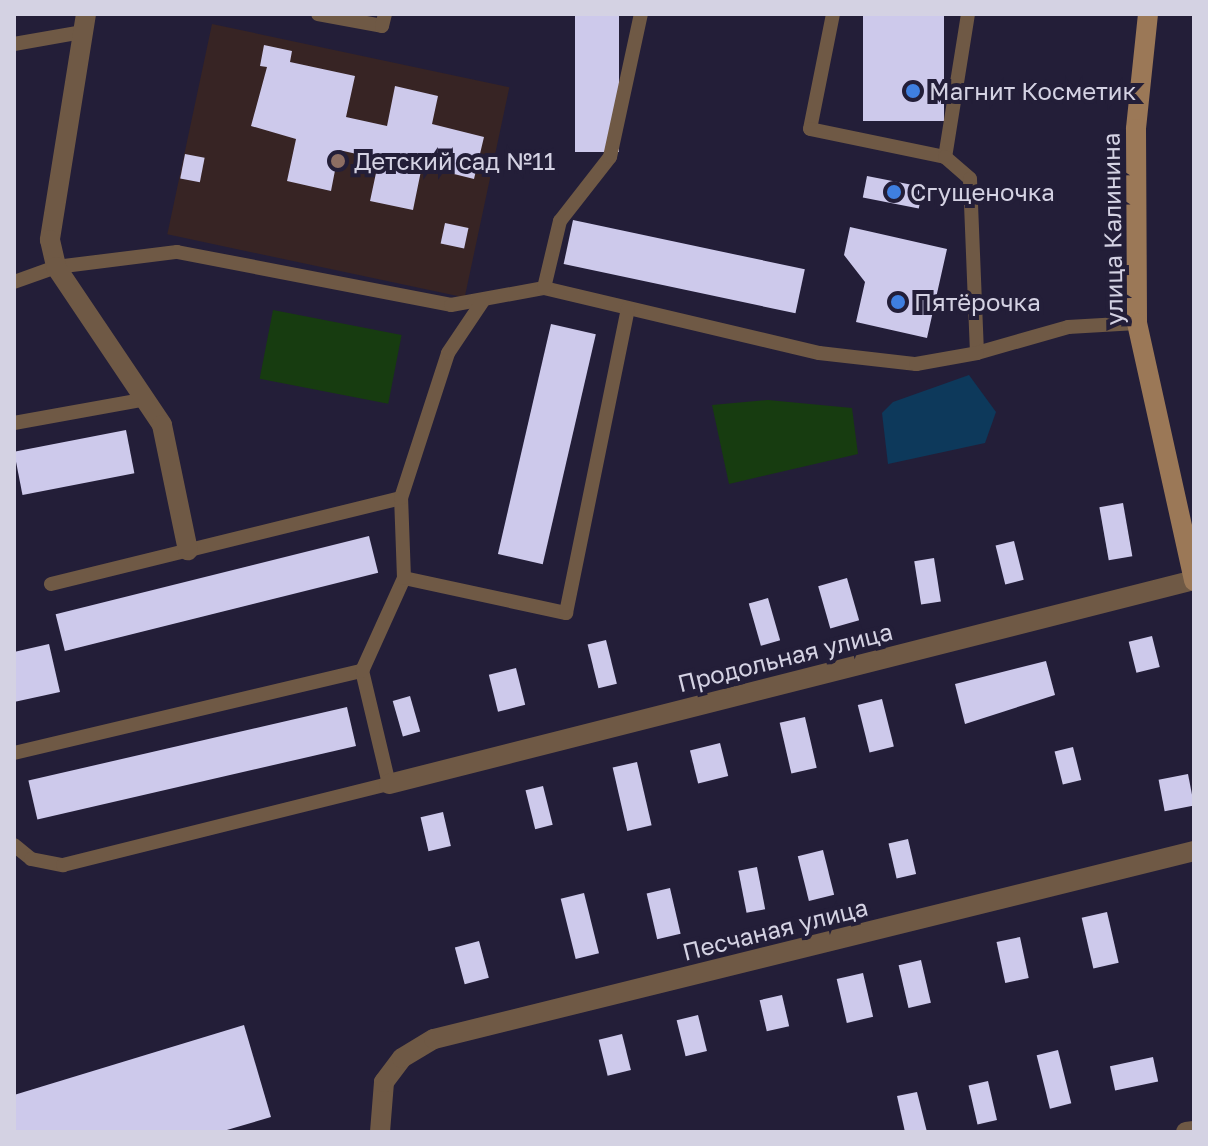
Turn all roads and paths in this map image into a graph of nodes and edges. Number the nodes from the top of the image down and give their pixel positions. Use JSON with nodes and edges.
{"nodes":[{"id":1,"x":318,"y":14,"type":"edge"},
{"id":2,"x":385,"y":14,"type":"edge"},
{"id":3,"x":641,"y":14,"type":"edge"},
{"id":4,"x":833,"y":14,"type":"edge"},
{"id":5,"x":968,"y":14,"type":"edge"},
{"id":6,"x":1148,"y":14,"type":"edge"},
{"id":7,"x":85,"y":23,"type":"edge"},
{"id":8,"x":14,"y":44,"type":"edge"},
{"id":9,"x":945,"y":157,"type":"junction"},
{"id":10,"x":56,"y":267,"type":"junction"},
{"id":11,"x":14,"y":282,"type":"edge"},
{"id":12,"x":544,"y":288,"type":"junction"},
{"id":13,"x":483,"y":301,"type":"junction"},
{"id":14,"x":628,"y":308,"type":"junction"},
{"id":15,"x":1137,"y":323,"type":"junction"},
{"id":16,"x":977,"y":353,"type":"junction"},
{"id":17,"x":142,"y":400,"type":"junction"},
{"id":18,"x":14,"y":423,"type":"edge"},
{"id":19,"x":401,"y":498,"type":"junction"},
{"id":20,"x":188,"y":550,"type":"junction"},
{"id":21,"x":404,"y":578,"type":"junction"},
{"id":22,"x":1194,"y":581,"type":"edge"},
{"id":23,"x":51,"y":584,"type":"dead end"},
{"id":24,"x":362,"y":671,"type":"junction"},
{"id":25,"x":14,"y":753,"type":"edge"},
{"id":26,"x":389,"y":784,"type":"junction"},
{"id":27,"x":14,"y":845,"type":"edge"},
{"id":28,"x":1194,"y":851,"type":"edge"},
{"id":29,"x":1194,"y":1131,"type":"edge"},
{"id":30,"x":380,"y":1132,"type":"edge"},
{"id":31,"x":1186,"y":1132,"type":"edge"}],
"edges":[{"from":1,"to":2,"type":"lane"},
{"from":3,"to":12,"type":"lane"},
{"from":4,"to":9,"type":"lane"},
{"from":5,"to":9,"type":"lane"},
{"from":6,"to":15,"type":"main road","name":"улица Калинина"},
{"from":7,"to":8,"type":"lane"},
{"from":7,"to":10,"type":"street"},
{"from":9,"to":16,"type":"lane"},
{"from":10,"to":11,"type":"lane"},
{"from":10,"to":13,"type":"lane"},
{"from":10,"to":17,"type":"street"},
{"from":12,"to":13,"type":"lane"},
{"from":12,"to":14,"type":"lane"},
{"from":13,"to":19,"type":"lane"},
{"from":14,"to":16,"type":"lane"},
{"from":14,"to":21,"type":"lane"},
{"from":15,"to":16,"type":"lane"},
{"from":15,"to":22,"type":"main road","name":"улица Калинина"},
{"from":17,"to":18,"type":"lane"},
{"from":17,"to":20,"type":"street"},
{"from":19,"to":20,"type":"lane"},
{"from":19,"to":21,"type":"lane"},
{"from":20,"to":23,"type":"lane"},
{"from":21,"to":24,"type":"lane"},
{"from":22,"to":26,"type":"street","name":"Продольная улица"},
{"from":24,"to":25,"type":"lane"},
{"from":24,"to":26,"type":"lane"},
{"from":26,"to":27,"type":"lane"},
{"from":28,"to":30,"type":"street","name":"Песчаная улица"},
{"from":29,"to":31,"type":"street"}]}
